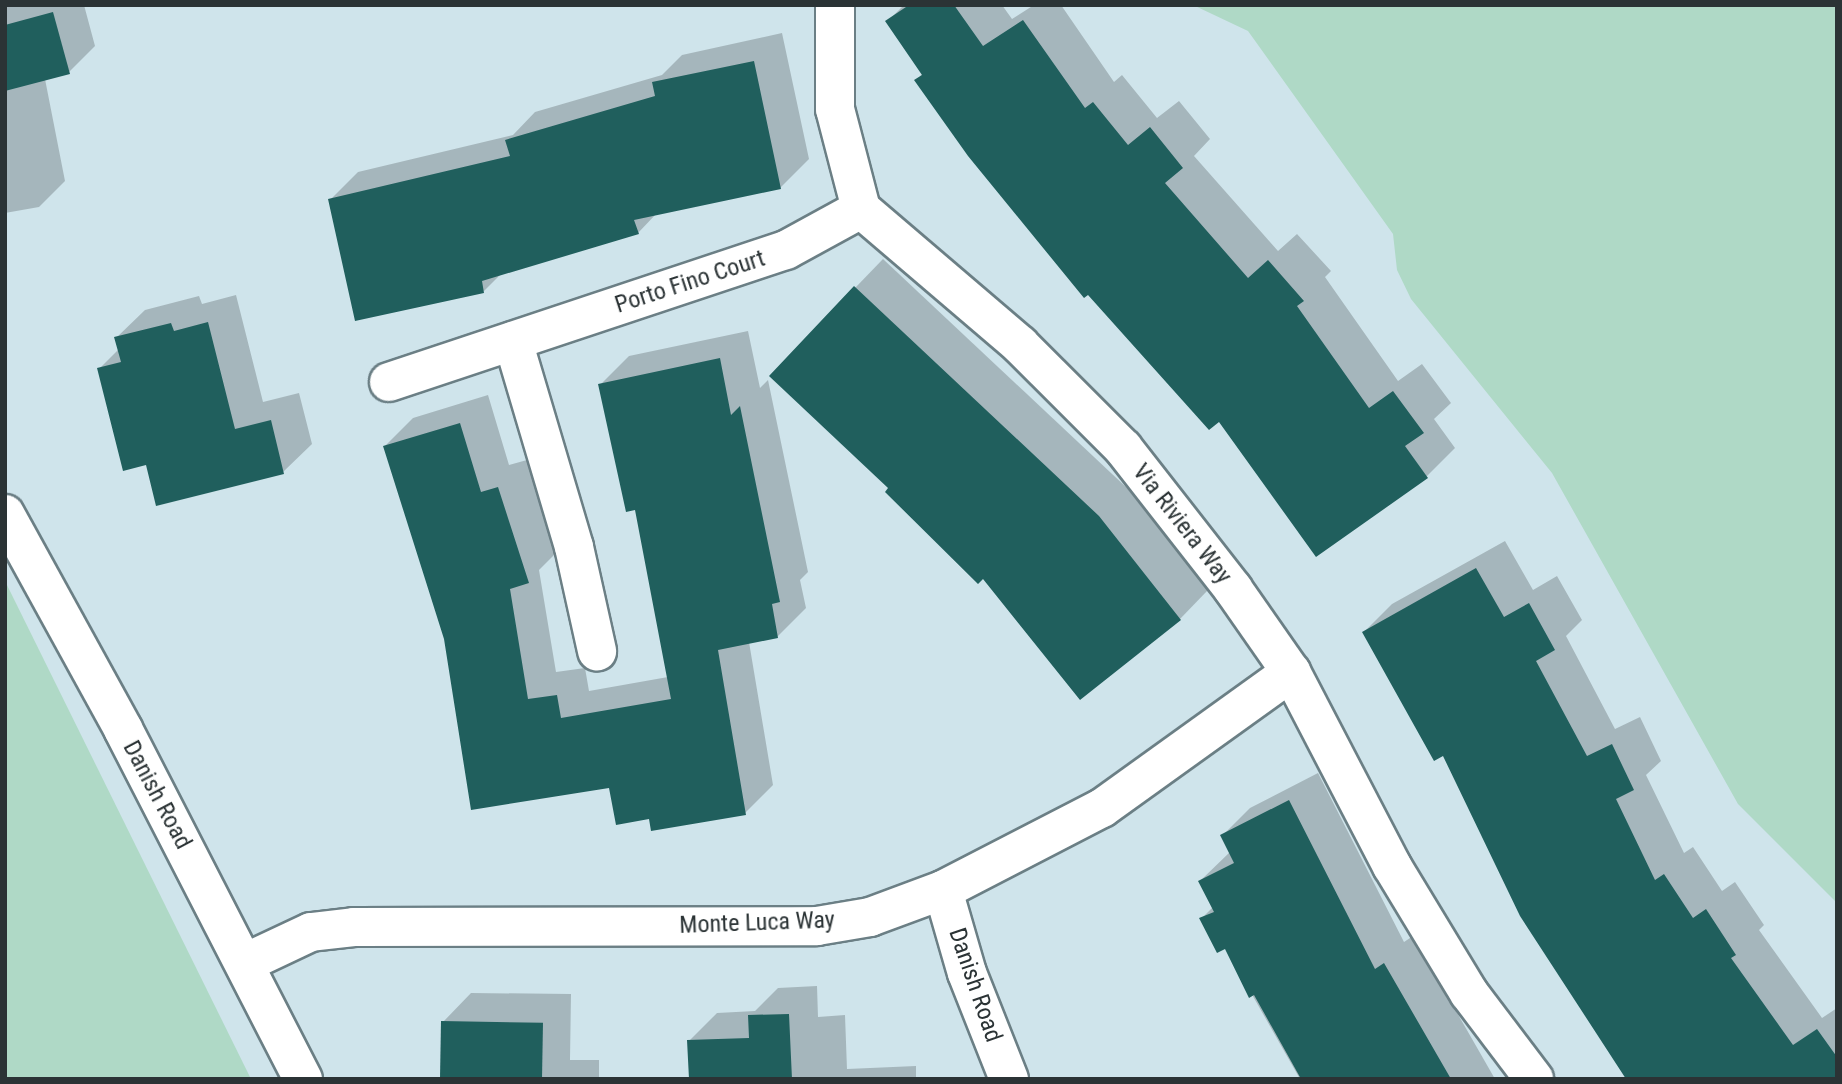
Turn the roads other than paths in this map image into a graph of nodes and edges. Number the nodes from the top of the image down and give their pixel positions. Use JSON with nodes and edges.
{"nodes":[{"id":1,"x":835,"y":5,"type":"edge"},
{"id":2,"x":861,"y":209,"type":"junction"},
{"id":3,"x":513,"y":341,"type":"junction"},
{"id":4,"x":390,"y":382,"type":"dead end"},
{"id":5,"x":5,"y":514,"type":"edge"},
{"id":6,"x":597,"y":651,"type":"dead end"},
{"id":7,"x":1291,"y":672,"type":"junction"},
{"id":8,"x":943,"y":890,"type":"junction"},
{"id":9,"x":245,"y":962,"type":"junction"},
{"id":10,"x":303,"y":1079,"type":"edge"},
{"id":11,"x":1009,"y":1079,"type":"edge"},
{"id":12,"x":1534,"y":1079,"type":"edge"}],
"edges":[{"from":1,"to":2,"type":"street"},
{"from":2,"to":3,"type":"street","name":"Porto Fino Court"},
{"from":2,"to":7,"type":"street","name":"Via Riviera Way"},
{"from":3,"to":4,"type":"street","name":"Porto Fino Court"},
{"from":3,"to":6,"type":"street"},
{"from":5,"to":9,"type":"street","name":"Danish Road"},
{"from":7,"to":8,"type":"street","name":"Monte Luca Way"},
{"from":7,"to":12,"type":"street","name":"Via Riviera Way"},
{"from":8,"to":9,"type":"street","name":"Monte Luca Way"},
{"from":8,"to":11,"type":"street","name":"Danish Road"},
{"from":9,"to":10,"type":"street","name":"Danish Road"}]}
